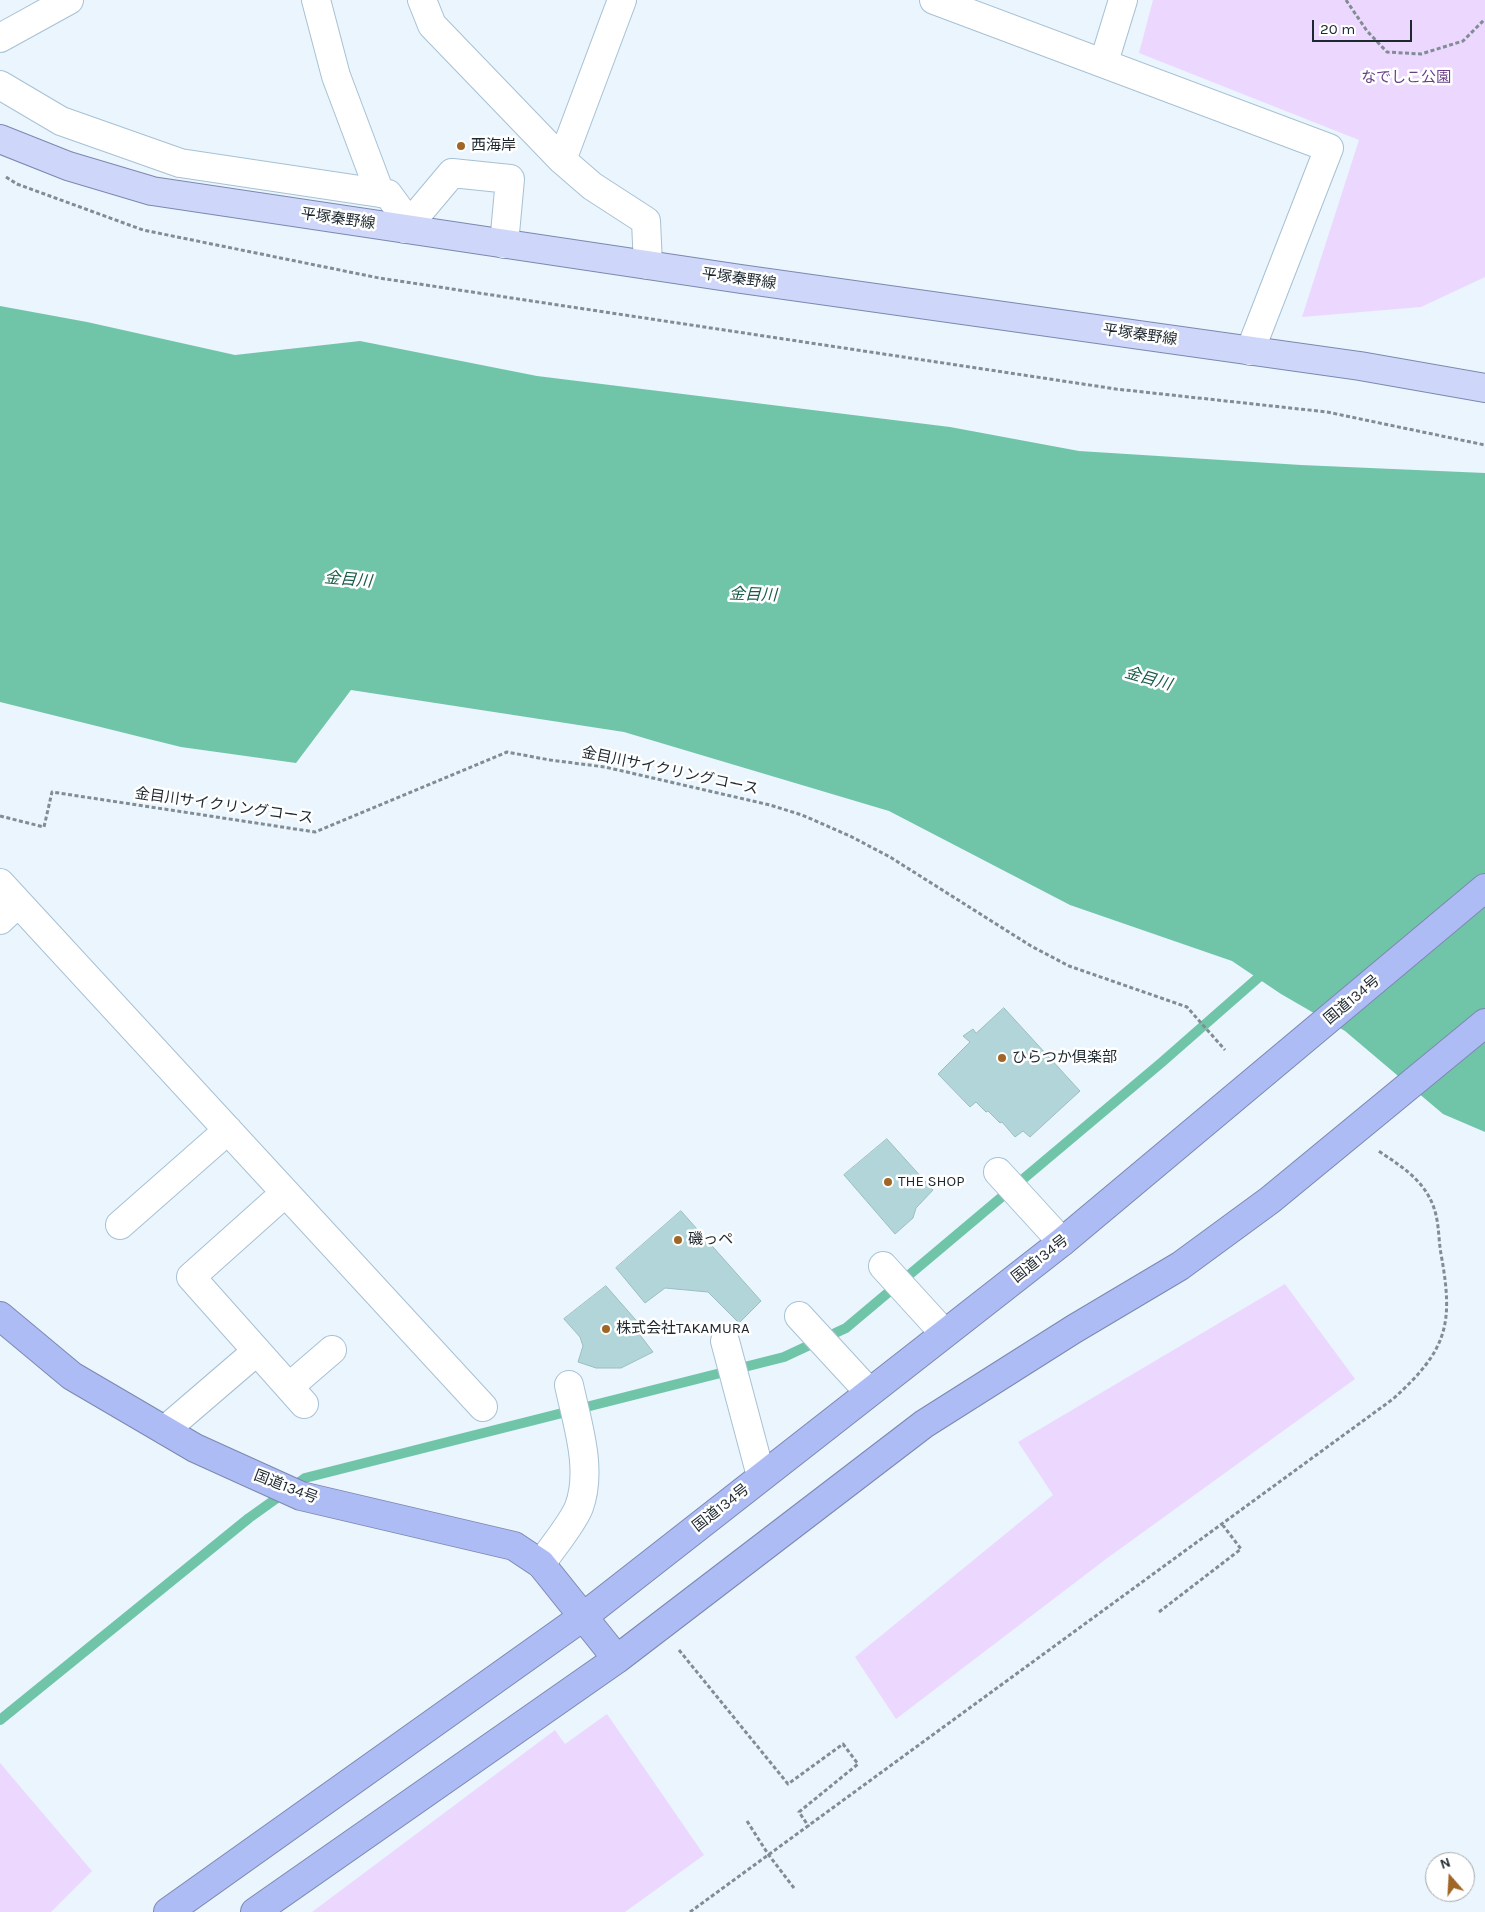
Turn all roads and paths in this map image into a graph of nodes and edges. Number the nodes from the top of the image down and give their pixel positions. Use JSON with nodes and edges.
{"nodes":[{"id":1,"x":69,"y":0,"type":"edge"},
{"id":2,"x":316,"y":0,"type":"edge"},
{"id":3,"x":422,"y":0,"type":"edge"},
{"id":4,"x":622,"y":0,"type":"edge"},
{"id":5,"x":934,"y":0,"type":"edge"},
{"id":6,"x":1122,"y":0,"type":"edge"},
{"id":7,"x":1346,"y":0,"type":"edge"},
{"id":8,"x":1485,"y":19,"type":"edge"},
{"id":9,"x":0,"y":38,"type":"edge"},
{"id":10,"x":1104,"y":62,"type":"junction"},
{"id":11,"x":0,"y":85,"type":"edge"},
{"id":12,"x":0,"y":139,"type":"edge"},
{"id":13,"x":562,"y":160,"type":"junction"},
{"id":14,"x":0,"y":173,"type":"edge"},
{"id":15,"x":380,"y":193,"type":"junction"},
{"id":16,"x":405,"y":229,"type":"junction"},
{"id":17,"x":504,"y":244,"type":"junction"},
{"id":18,"x":648,"y":265,"type":"junction"},
{"id":19,"x":1250,"y":351,"type":"junction"},
{"id":20,"x":1485,"y":388,"type":"edge"},
{"id":21,"x":1485,"y":444,"type":"edge"},
{"id":22,"x":0,"y":816,"type":"edge"},
{"id":23,"x":0,"y":883,"type":"edge"},
{"id":24,"x":1485,"y":888,"type":"edge"},
{"id":25,"x":9,"y":912,"type":"edge"},
{"id":26,"x":1485,"y":1023,"type":"edge"},
{"id":27,"x":1225,"y":1050,"type":"dead end"},
{"id":28,"x":228,"y":1130,"type":"junction"},
{"id":29,"x":1377,"y":1150,"type":"dead end"},
{"id":30,"x":998,"y":1172,"type":"dead end"},
{"id":31,"x":285,"y":1193,"type":"junction"},
{"id":32,"x":120,"y":1225,"type":"dead end"},
{"id":33,"x":1062,"y":1242,"type":"junction"},
{"id":34,"x":883,"y":1266,"type":"dead end"},
{"id":35,"x":0,"y":1316,"type":"edge"},
{"id":36,"x":803,"y":1319,"type":"dead end"},
{"id":37,"x":944,"y":1333,"type":"junction"},
{"id":38,"x":725,"y":1345,"type":"dead end"},
{"id":39,"x":332,"y":1350,"type":"dead end"},
{"id":40,"x":257,"y":1351,"type":"junction"},
{"id":41,"x":569,"y":1385,"type":"dead end"},
{"id":42,"x":869,"y":1392,"type":"junction"},
{"id":43,"x":483,"y":1407,"type":"dead end"},
{"id":44,"x":164,"y":1430,"type":"junction"},
{"id":45,"x":761,"y":1476,"type":"junction"},
{"id":46,"x":1222,"y":1524,"type":"junction"},
{"id":47,"x":541,"y":1564,"type":"junction"},
{"id":48,"x":1159,"y":1612,"type":"dead end"},
{"id":49,"x":584,"y":1616,"type":"junction"},
{"id":50,"x":675,"y":1645,"type":"dead end"},
{"id":51,"x":617,"y":1658,"type":"junction"},
{"id":52,"x":747,"y":1821,"type":"dead end"},
{"id":53,"x":809,"y":1827,"type":"junction"},
{"id":54,"x":768,"y":1854,"type":"junction"},
{"id":55,"x":794,"y":1888,"type":"dead end"},
{"id":56,"x":168,"y":1912,"type":"edge"},
{"id":57,"x":255,"y":1912,"type":"edge"},
{"id":58,"x":690,"y":1912,"type":"edge"}],
"edges":[{"from":1,"to":9,"type":"street"},
{"from":2,"to":15,"type":"street"},
{"from":3,"to":13,"type":"street"},
{"from":4,"to":13,"type":"street"},
{"from":5,"to":10,"type":"street"},
{"from":6,"to":10,"type":"street"},
{"from":7,"to":8,"type":"path"},
{"from":10,"to":19,"type":"street"},
{"from":11,"to":15,"type":"street"},
{"from":12,"to":16,"type":"main road","name":"平塚秦野線"},
{"from":13,"to":18,"type":"street"},
{"from":14,"to":21,"type":"path"},
{"from":15,"to":16,"type":"street"},
{"from":16,"to":17,"type":"main road","name":"平塚秦野線"},
{"from":16,"to":17,"type":"street"},
{"from":17,"to":18,"type":"main road","name":"平塚秦野線"},
{"from":18,"to":19,"type":"main road","name":"平塚秦野線"},
{"from":19,"to":20,"type":"main road","name":"平塚秦野線"},
{"from":22,"to":27,"type":"path","name":"金目川サイクリングコース"},
{"from":23,"to":25,"type":"street"},
{"from":24,"to":33,"type":"highway","name":"国道134号"},
{"from":25,"to":28,"type":"street"},
{"from":26,"to":51,"type":"highway"},
{"from":28,"to":31,"type":"street"},
{"from":28,"to":32,"type":"street"},
{"from":29,"to":46,"type":"path"},
{"from":30,"to":33,"type":"street"},
{"from":31,"to":40,"type":"street"},
{"from":31,"to":43,"type":"street"},
{"from":33,"to":37,"type":"highway","name":"国道134号"},
{"from":34,"to":37,"type":"street"},
{"from":35,"to":44,"type":"highway","name":"国道134号"},
{"from":36,"to":42,"type":"street"},
{"from":37,"to":42,"type":"highway","name":"国道134号"},
{"from":38,"to":45,"type":"street"},
{"from":39,"to":40,"type":"street"},
{"from":40,"to":44,"type":"street"},
{"from":41,"to":47,"type":"street"},
{"from":42,"to":45,"type":"highway","name":"国道134号"},
{"from":44,"to":47,"type":"highway","name":"国道134号"},
{"from":45,"to":49,"type":"highway","name":"国道134号"},
{"from":46,"to":48,"type":"path"},
{"from":46,"to":53,"type":"path"},
{"from":47,"to":49,"type":"highway","name":"国道134号"},
{"from":49,"to":51,"type":"highway","name":"国道134号"},
{"from":49,"to":56,"type":"highway","name":"国道134号"},
{"from":50,"to":53,"type":"path"},
{"from":51,"to":57,"type":"highway"},
{"from":52,"to":54,"type":"path"},
{"from":53,"to":54,"type":"path"},
{"from":54,"to":55,"type":"path"},
{"from":54,"to":58,"type":"path"}]}
